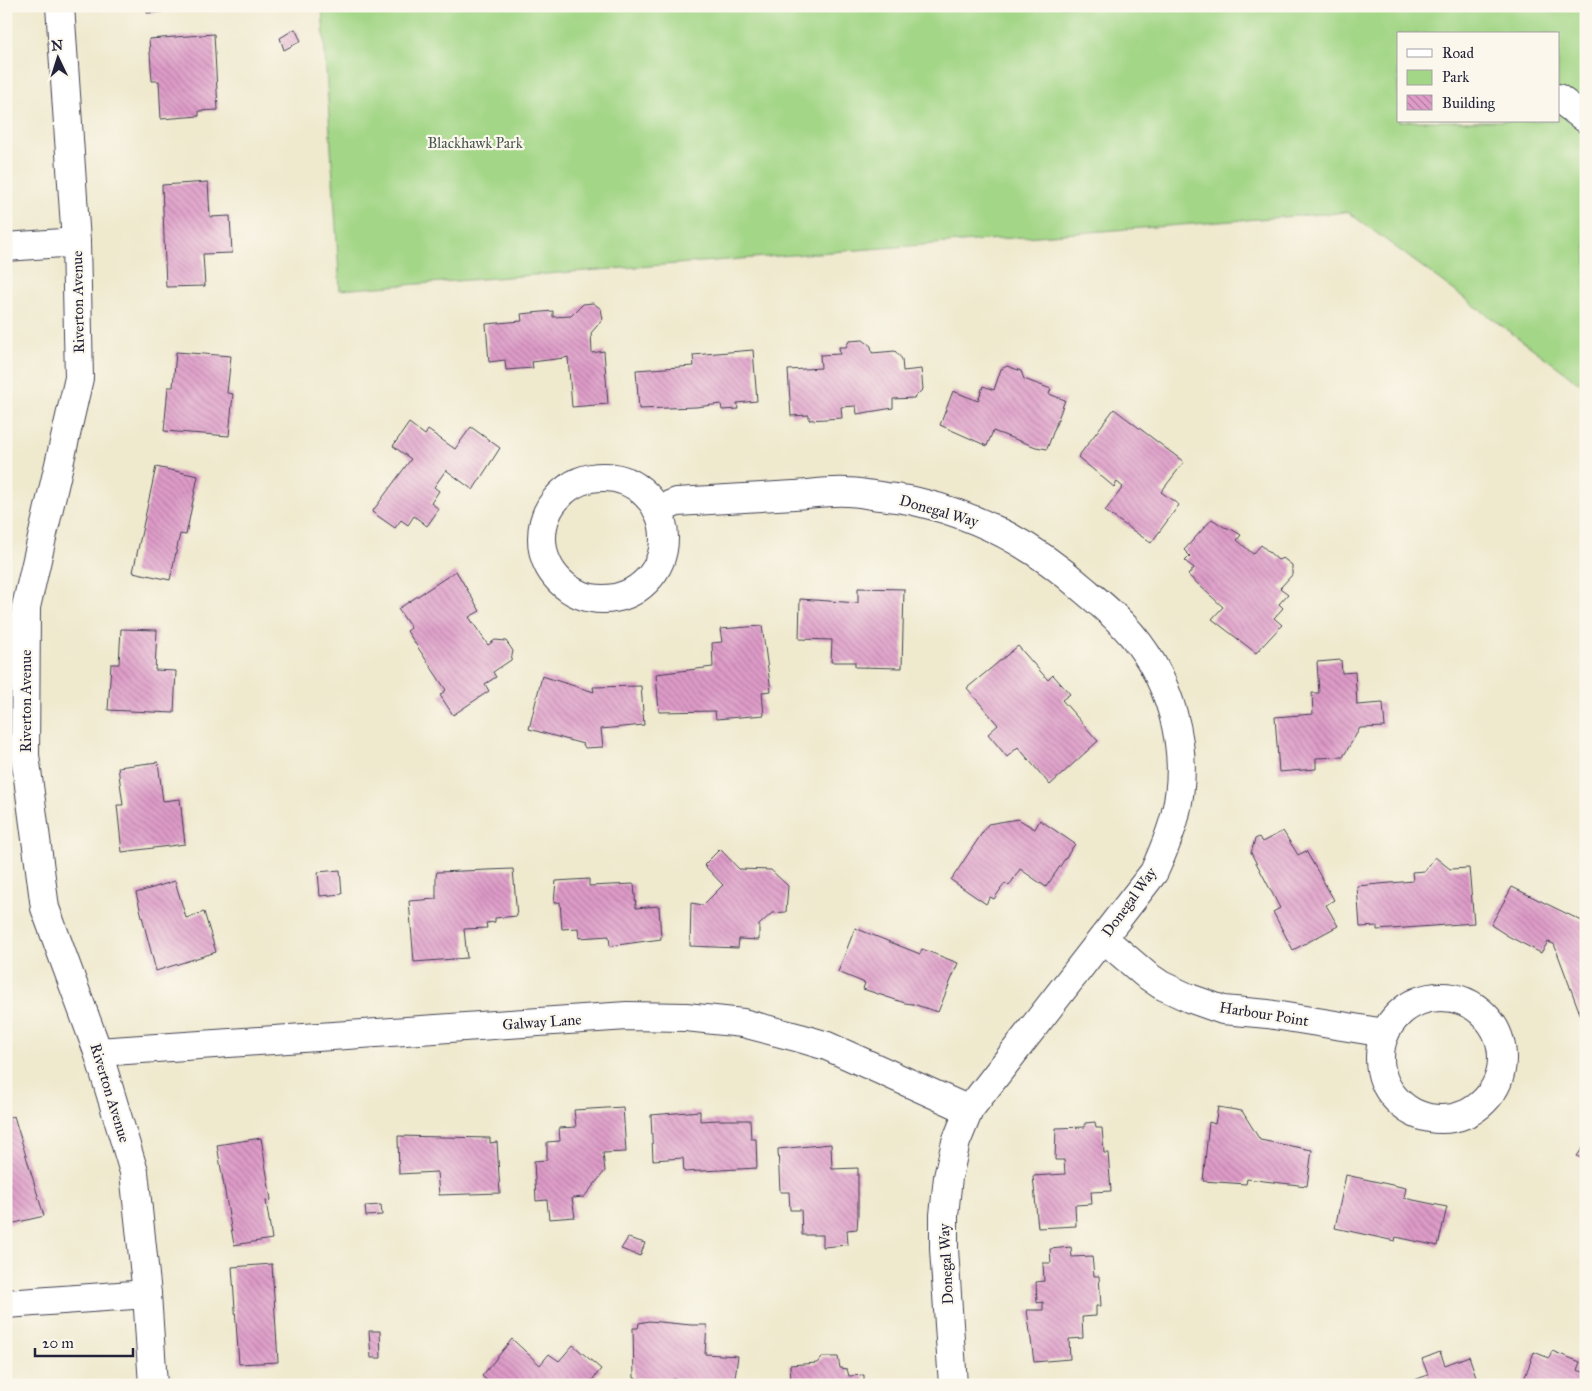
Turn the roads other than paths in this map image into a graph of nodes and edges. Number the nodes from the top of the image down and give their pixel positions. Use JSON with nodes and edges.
{"nodes":[{"id":1,"x":60,"y":6,"type":"edge"},
{"id":2,"x":1560,"y":100,"type":"edge"},
{"id":3,"x":1586,"y":119,"type":"edge"},
{"id":4,"x":76,"y":242,"type":"junction"},
{"id":5,"x":6,"y":247,"type":"edge"},
{"id":6,"x":657,"y":510,"type":"junction"},
{"id":7,"x":16,"y":755,"type":"edge"},
{"id":8,"x":1103,"y":938,"type":"junction"},
{"id":9,"x":1385,"y":1033,"type":"junction"},
{"id":10,"x":98,"y":1052,"type":"junction"},
{"id":11,"x":969,"y":1110,"type":"junction"},
{"id":12,"x":147,"y":1294,"type":"junction"},
{"id":13,"x":6,"y":1304,"type":"edge"},
{"id":14,"x":153,"y":1385,"type":"edge"},
{"id":15,"x":953,"y":1385,"type":"edge"}],
"edges":[{"from":1,"to":4,"type":"street","name":"Riverton Avenue"},
{"from":2,"to":3,"type":"street"},
{"from":4,"to":5,"type":"street"},
{"from":4,"to":7,"type":"street","name":"Riverton Avenue"},
{"from":6,"to":6,"type":"street"},
{"from":6,"to":8,"type":"street","name":"Donegal Way"},
{"from":7,"to":10,"type":"street","name":"Riverton Avenue"},
{"from":8,"to":9,"type":"street","name":"Harbour Point"},
{"from":8,"to":11,"type":"street","name":"Donegal Way"},
{"from":9,"to":9,"type":"street"},
{"from":10,"to":11,"type":"street","name":"Galway Lane"},
{"from":10,"to":12,"type":"street","name":"Riverton Avenue"},
{"from":11,"to":15,"type":"street","name":"Donegal Way"},
{"from":12,"to":13,"type":"street"},
{"from":12,"to":14,"type":"street","name":"Riverton Avenue"}]}
